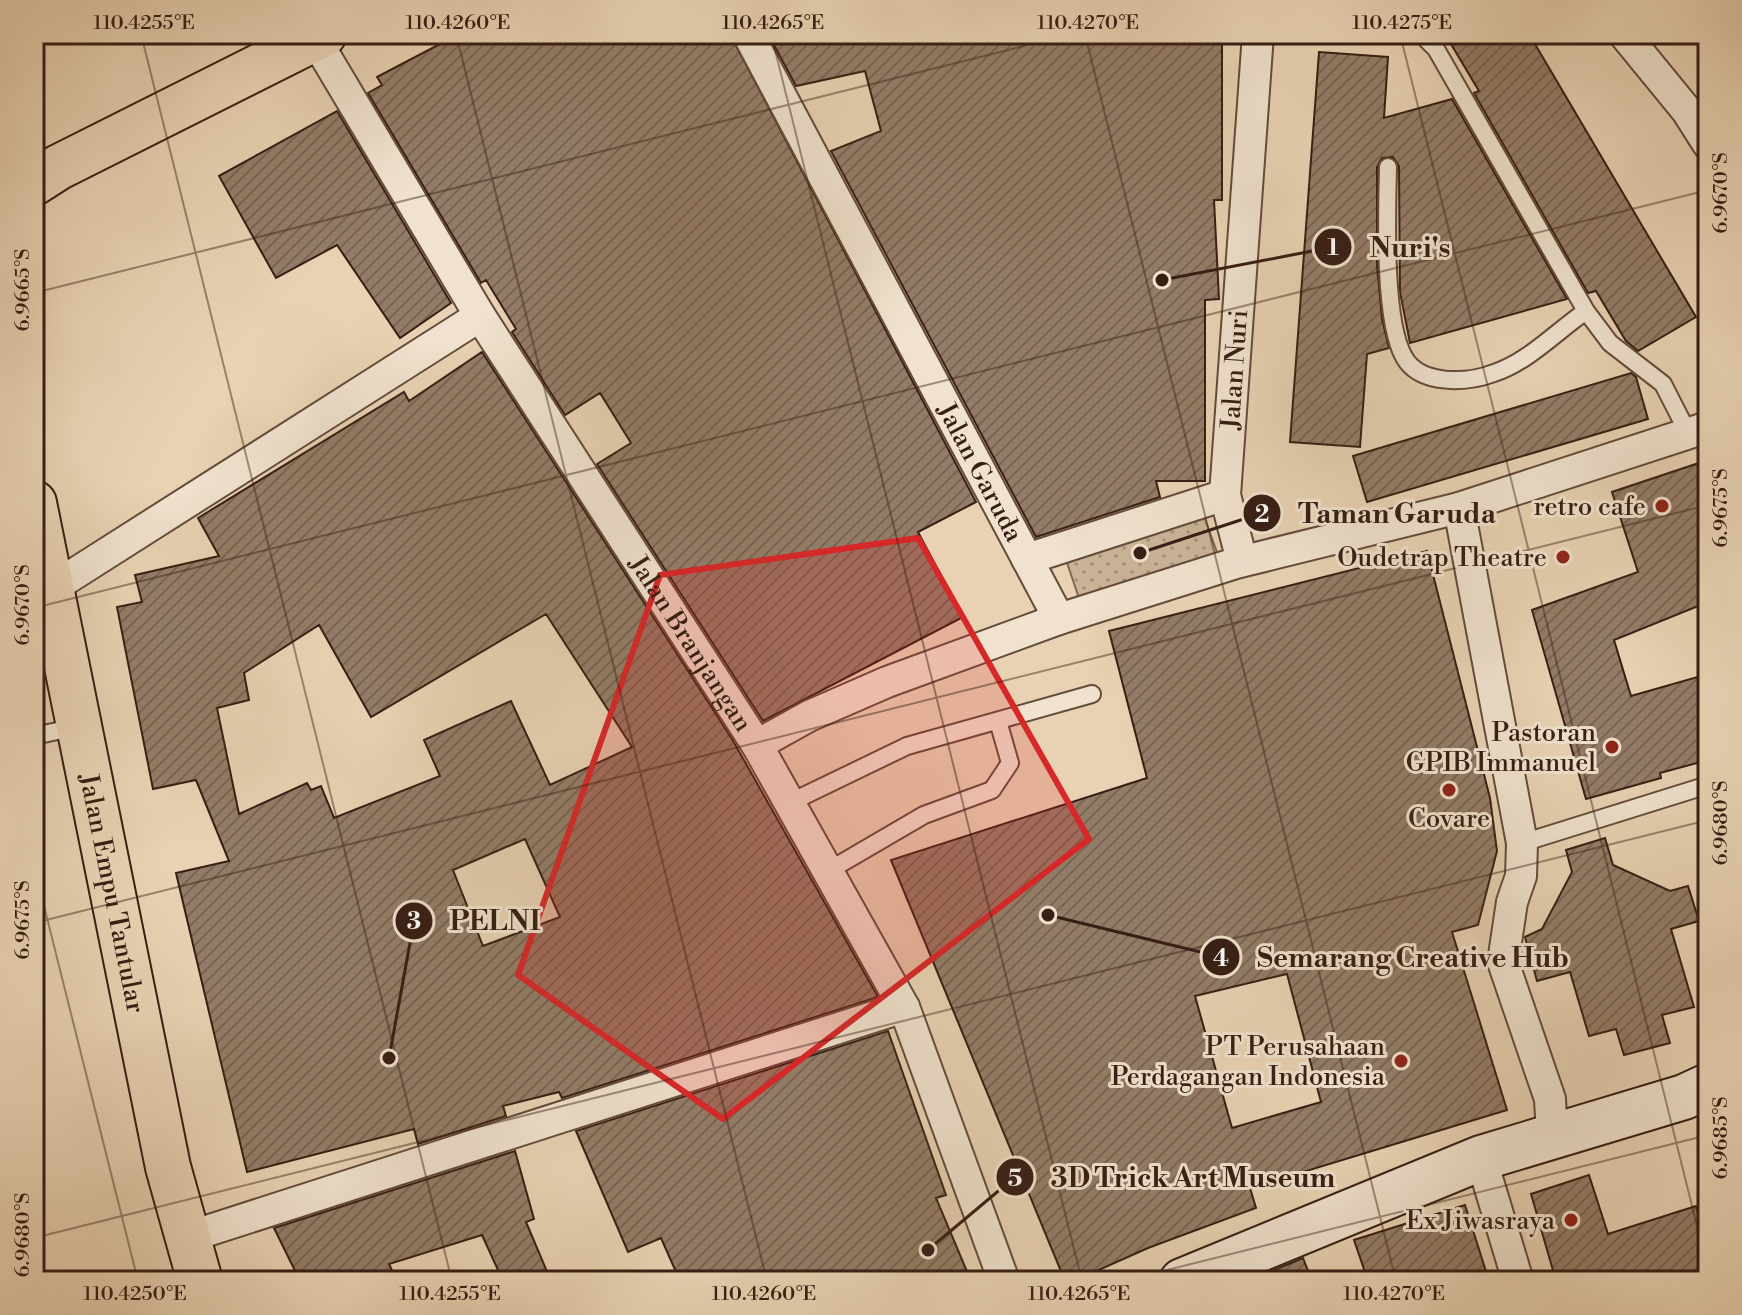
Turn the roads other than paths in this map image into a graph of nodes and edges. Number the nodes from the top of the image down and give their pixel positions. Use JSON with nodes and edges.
{"nodes":[{"id":1,"x":748,"y":34,"type":"edge"},
{"id":2,"x":1258,"y":34,"type":"edge"},
{"id":3,"x":1421,"y":34,"type":"edge"},
{"id":4,"x":1624,"y":34,"type":"edge"},
{"id":5,"x":320,"y":36,"type":"edge"},
{"id":6,"x":1708,"y":144,"type":"edge"},
{"id":7,"x":1388,"y":167,"type":"dead end"},
{"id":8,"x":34,"y":183,"type":"edge"},
{"id":9,"x":1586,"y":311,"type":"junction"},
{"id":10,"x":480,"y":316,"type":"junction"},
{"id":11,"x":1698,"y":430,"type":"edge"},
{"id":12,"x":1225,"y":495,"type":"junction"},
{"id":13,"x":34,"y":503,"type":"edge"},
{"id":14,"x":1459,"y":508,"type":"junction"},
{"id":15,"x":1027,"y":559,"type":"junction"},
{"id":16,"x":1242,"y":561,"type":"junction"},
{"id":17,"x":49,"y":590,"type":"junction"},
{"id":18,"x":1059,"y":619,"type":"junction"},
{"id":19,"x":1092,"y":694,"type":"dead end"},
{"id":20,"x":998,"y":721,"type":"junction"},
{"id":21,"x":77,"y":727,"type":"junction"},
{"id":22,"x":34,"y":736,"type":"edge"},
{"id":23,"x":757,"y":745,"type":"junction"},
{"id":24,"x":1708,"y":785,"type":"edge"},
{"id":25,"x":789,"y":803,"type":"junction"},
{"id":26,"x":1522,"y":843,"type":"junction"},
{"id":27,"x":828,"y":871,"type":"junction"},
{"id":28,"x":904,"y":1007,"type":"junction"},
{"id":29,"x":1708,"y":1086,"type":"edge"},
{"id":30,"x":1552,"y":1134,"type":"junction"},
{"id":31,"x":1481,"y":1158,"type":"junction"},
{"id":32,"x":185,"y":1238,"type":"junction"},
{"id":33,"x":200,"y":1281,"type":"edge"},
{"id":34,"x":1004,"y":1281,"type":"edge"},
{"id":35,"x":1182,"y":1281,"type":"edge"},
{"id":36,"x":1518,"y":1281,"type":"edge"}],
"edges":[{"from":1,"to":15,"type":"street","name":"Jalan Garuda"},
{"from":2,"to":12,"type":"street","name":"Jalan Nuri"},
{"from":3,"to":9,"type":"lane"},
{"from":4,"to":6,"type":"street"},
{"from":5,"to":8,"type":"main road"},
{"from":5,"to":10,"type":"street","name":"Jalan Branjangan"},
{"from":7,"to":9,"type":"lane"},
{"from":9,"to":11,"type":"lane"},
{"from":10,"to":17,"type":"street"},
{"from":10,"to":23,"type":"street","name":"Jalan Branjangan"},
{"from":11,"to":14,"type":"street"},
{"from":12,"to":15,"type":"street"},
{"from":12,"to":16,"type":"street","name":"Jalan Nuri"},
{"from":13,"to":17,"type":"main road","name":"Jalan Empu Tantular"},
{"from":14,"to":16,"type":"street"},
{"from":14,"to":26,"type":"street"},
{"from":15,"to":18,"type":"street","name":"Jalan Garuda"},
{"from":16,"to":18,"type":"street"},
{"from":17,"to":21,"type":"main road","name":"Jalan Empu Tantular"},
{"from":18,"to":23,"type":"street"},
{"from":19,"to":20,"type":"lane"},
{"from":20,"to":25,"type":"lane"},
{"from":20,"to":27,"type":"lane"},
{"from":21,"to":22,"type":"lane"},
{"from":21,"to":32,"type":"main road","name":"Jalan Empu Tantular"},
{"from":23,"to":25,"type":"street","name":"Jalan Branjangan"},
{"from":24,"to":26,"type":"lane"},
{"from":25,"to":27,"type":"street","name":"Jalan Branjangan"},
{"from":26,"to":30,"type":"street"},
{"from":27,"to":28,"type":"street","name":"Jalan Branjangan"},
{"from":28,"to":32,"type":"street"},
{"from":28,"to":34,"type":"street","name":"Jalan Branjangan"},
{"from":29,"to":30,"type":"main road"},
{"from":30,"to":31,"type":"main road"},
{"from":31,"to":35,"type":"main road"},
{"from":31,"to":36,"type":"street"},
{"from":32,"to":33,"type":"main road","name":"Jalan Empu Tantular"}]}
